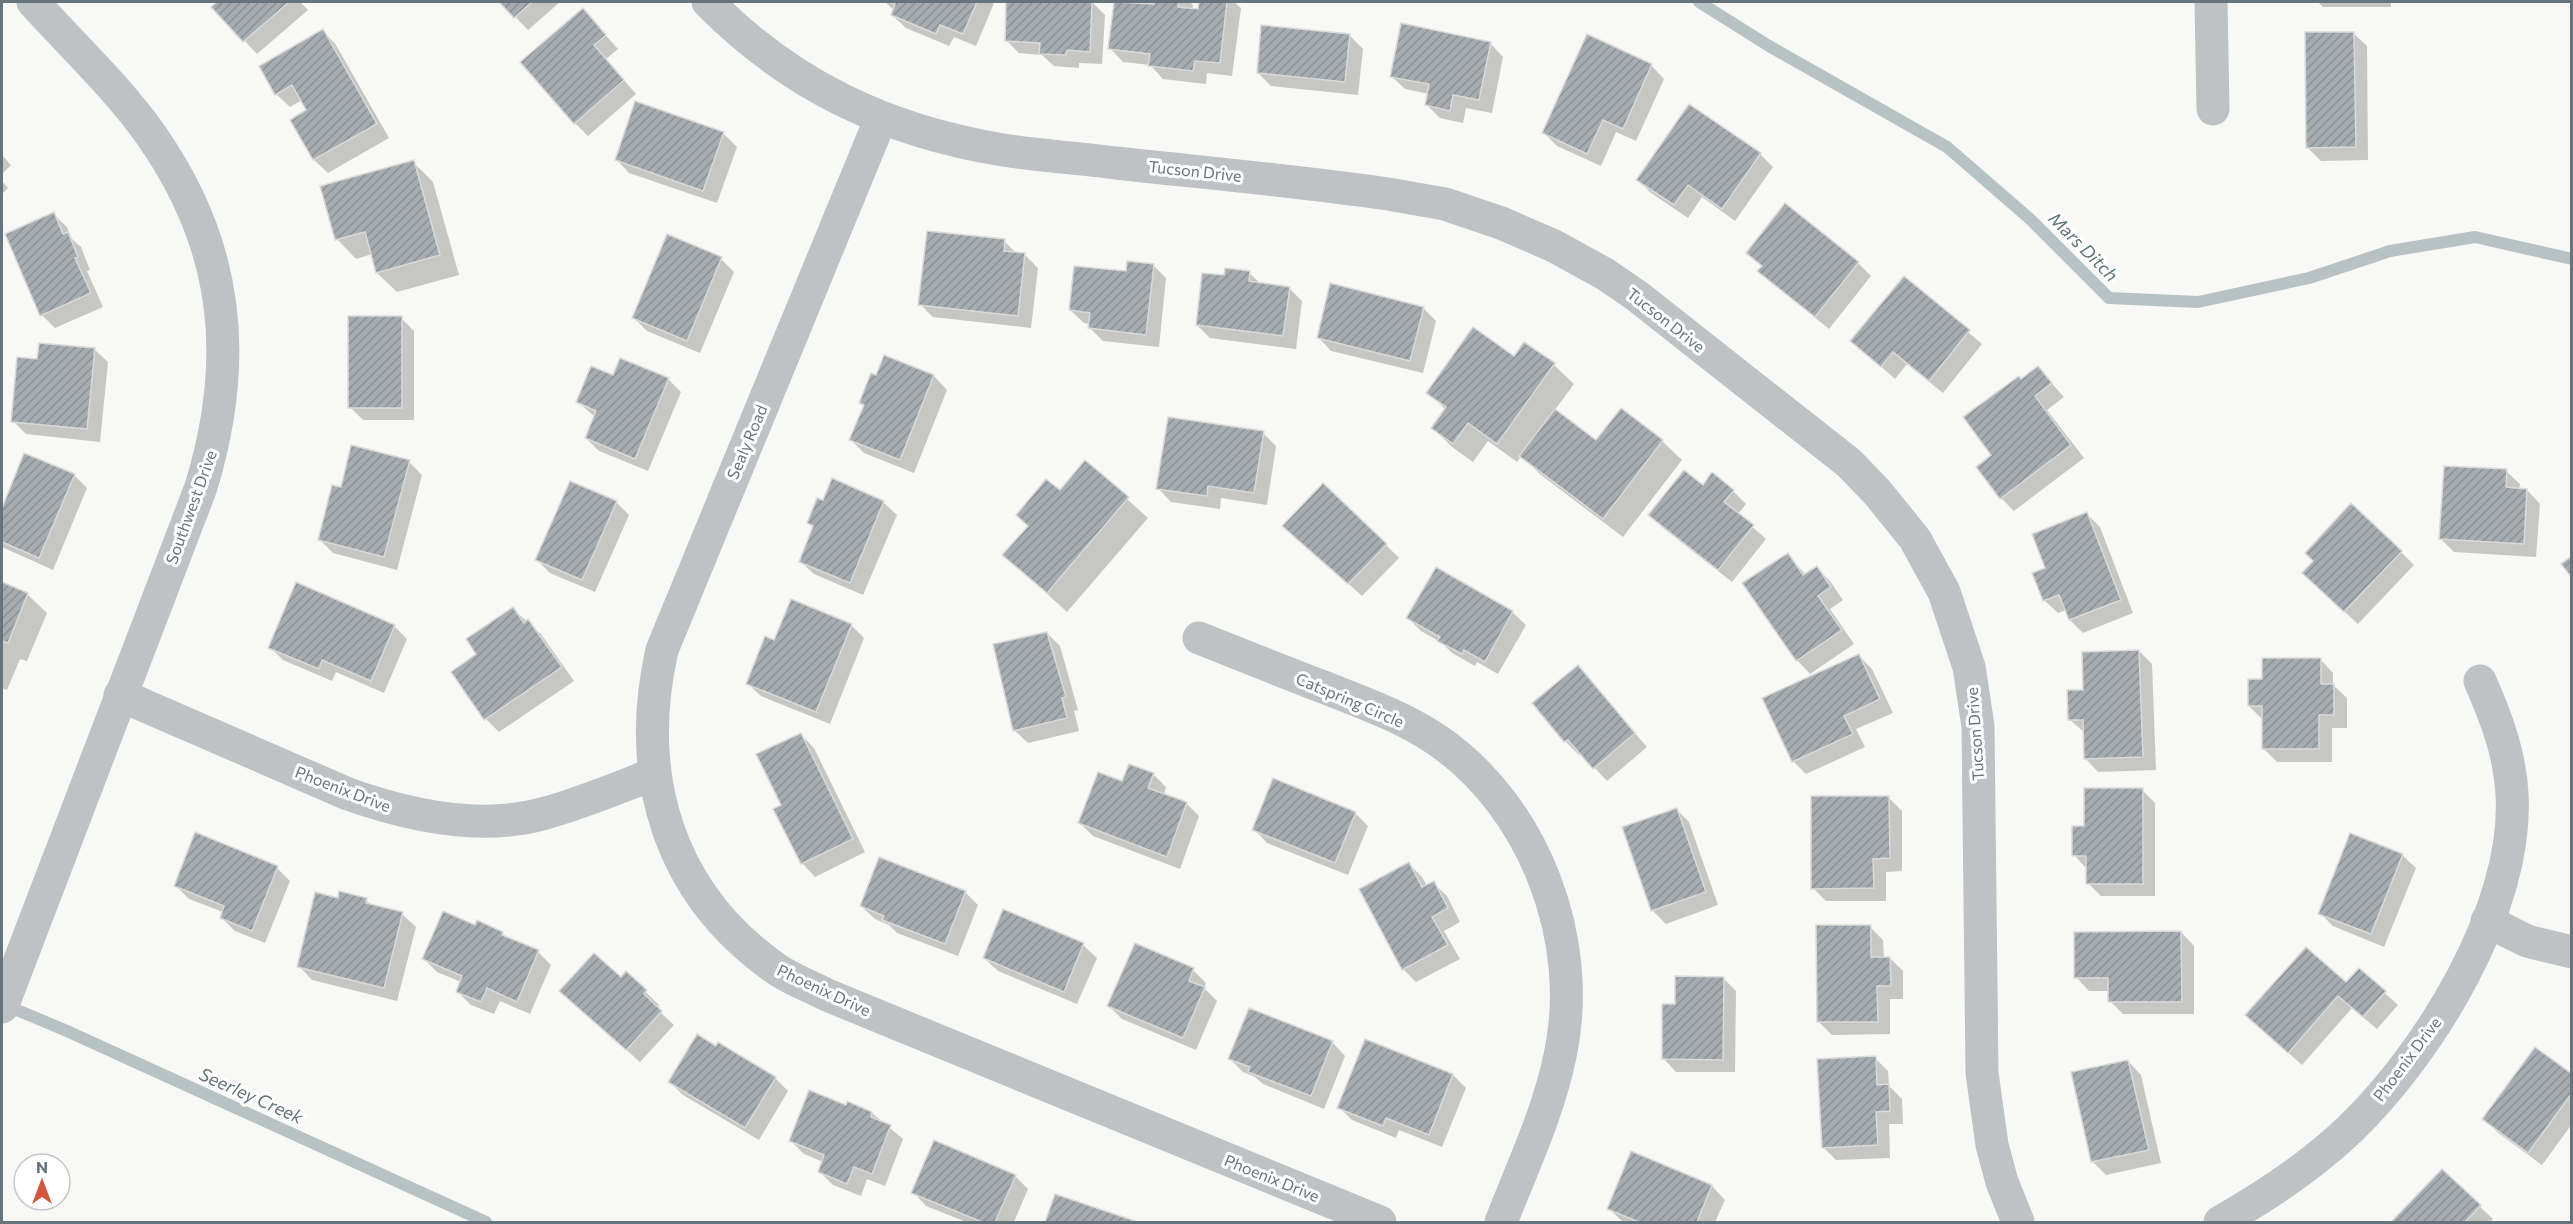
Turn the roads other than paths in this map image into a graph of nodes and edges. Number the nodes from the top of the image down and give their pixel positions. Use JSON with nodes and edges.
{"nodes":[{"id":1,"x":33,"y":2,"type":"edge"},
{"id":2,"x":708,"y":2,"type":"edge"},
{"id":3,"x":2211,"y":2,"type":"edge"},
{"id":4,"x":2213,"y":109,"type":"dead end"},
{"id":5,"x":881,"y":118,"type":"junction"},
{"id":6,"x":1199,"y":639,"type":"dead end"},
{"id":7,"x":2480,"y":681,"type":"dead end"},
{"id":8,"x":120,"y":695,"type":"junction"},
{"id":9,"x":654,"y":774,"type":"junction"},
{"id":10,"x":2487,"y":921,"type":"junction"},
{"id":11,"x":2571,"y":952,"type":"edge"},
{"id":12,"x":3,"y":1006,"type":"edge"},
{"id":13,"x":1380,"y":1222,"type":"edge"},
{"id":14,"x":1501,"y":1222,"type":"edge"},
{"id":15,"x":2018,"y":1222,"type":"edge"},
{"id":16,"x":2220,"y":1222,"type":"edge"}],
"edges":[{"from":1,"to":8,"type":"street","name":"Southwest Drive"},
{"from":2,"to":5,"type":"street","name":"Tucson Drive"},
{"from":3,"to":4,"type":"street"},
{"from":5,"to":9,"type":"street","name":"Sealy Road"},
{"from":5,"to":15,"type":"street","name":"Tucson Drive"},
{"from":6,"to":14,"type":"street","name":"Catspring Circle"},
{"from":7,"to":10,"type":"street","name":"Phoenix Drive"},
{"from":8,"to":9,"type":"street","name":"Phoenix Drive"},
{"from":8,"to":12,"type":"street","name":"Southwest Drive"},
{"from":9,"to":13,"type":"street","name":"Phoenix Drive"},
{"from":10,"to":11,"type":"street"},
{"from":10,"to":16,"type":"street","name":"Phoenix Drive"}]}
